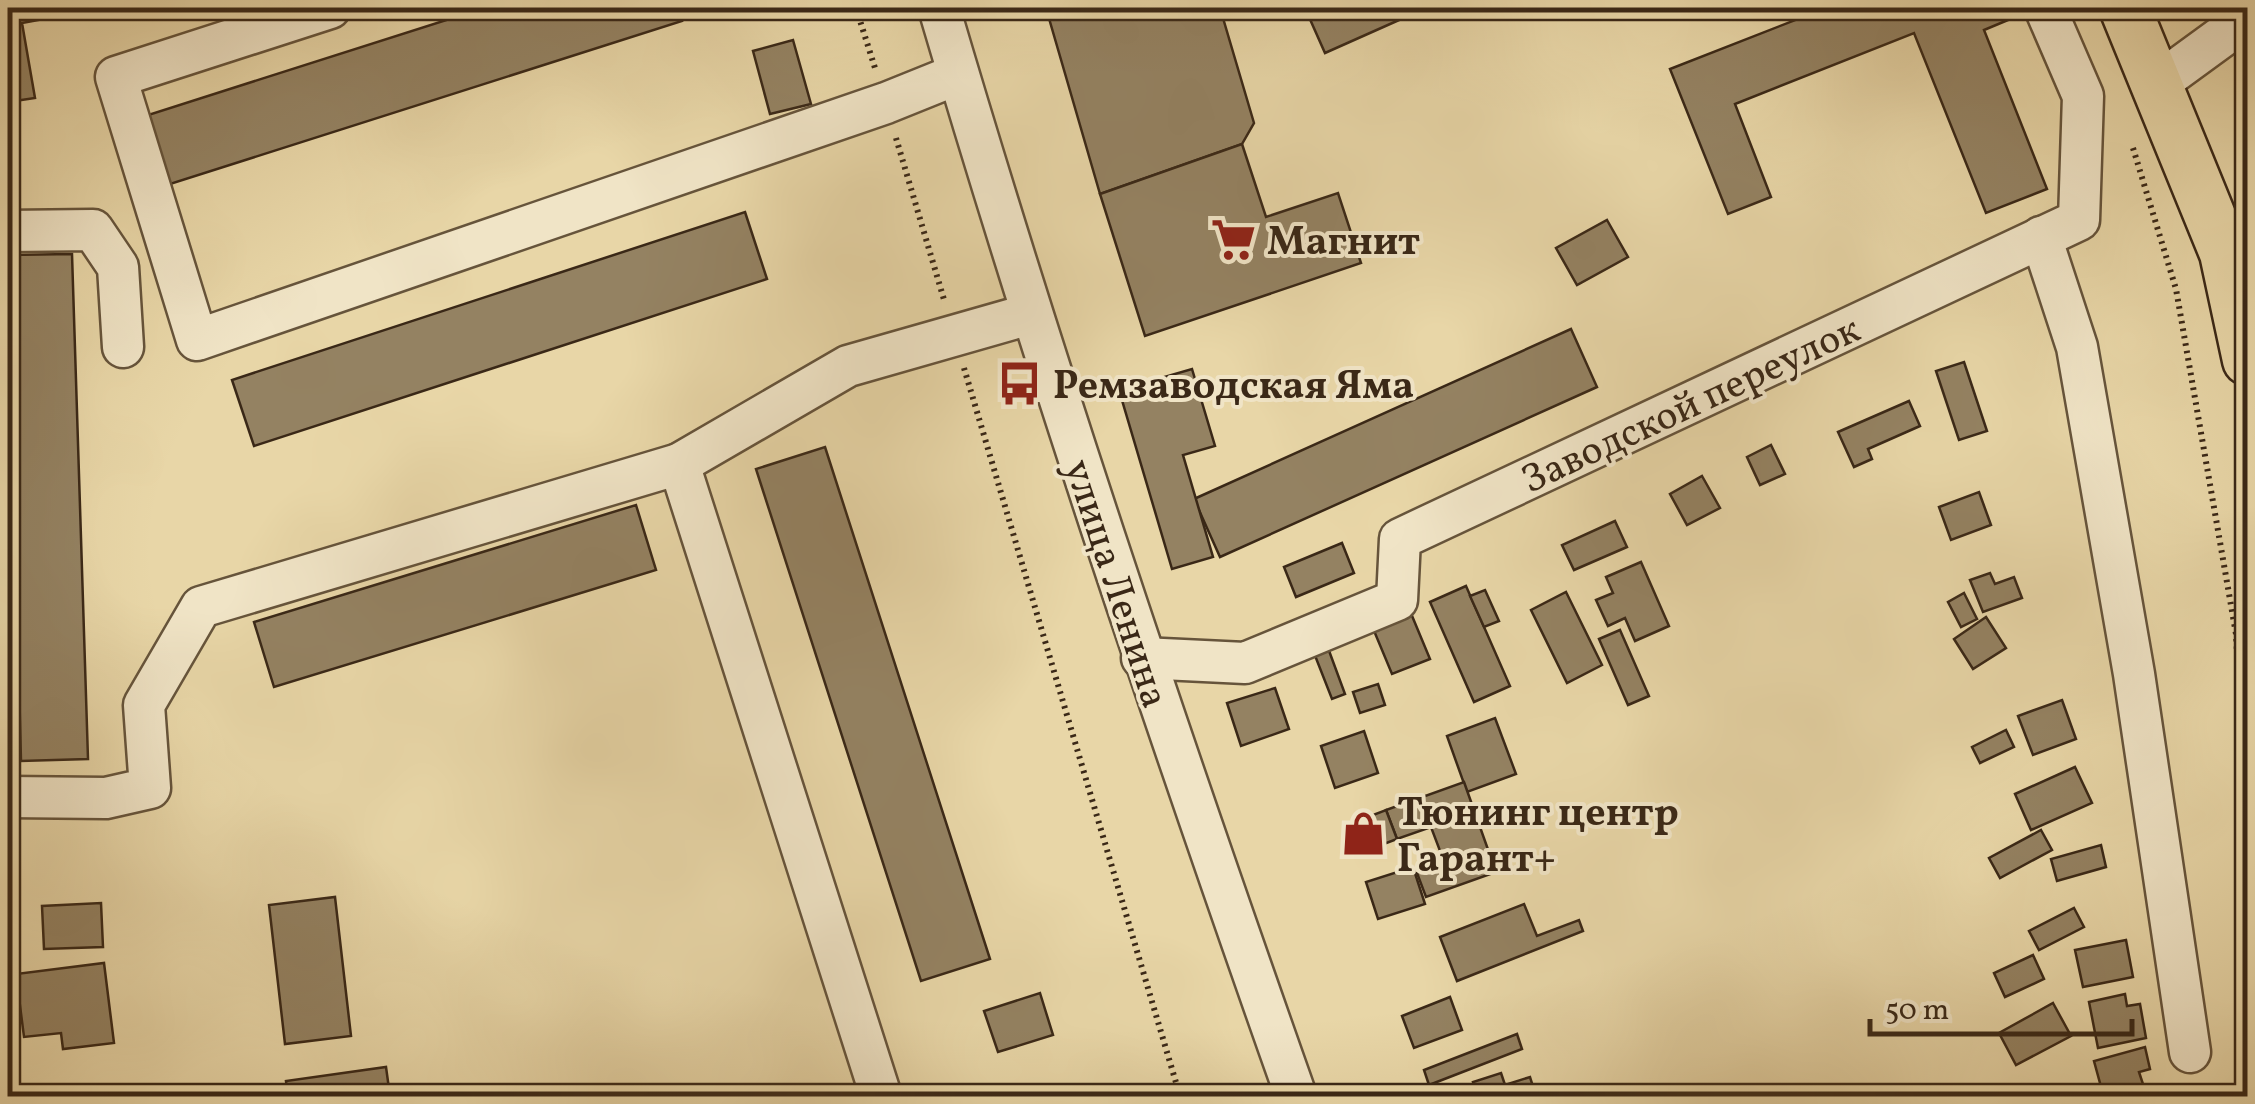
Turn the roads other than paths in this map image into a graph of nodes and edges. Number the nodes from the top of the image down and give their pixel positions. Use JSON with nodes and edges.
{"nodes":[{"id":1,"x":330,"y":8,"type":"edge"},
{"id":2,"x":939,"y":8,"type":"edge"},
{"id":3,"x":2045,"y":8,"type":"edge"},
{"id":4,"x":2125,"y":8,"type":"edge"},
{"id":5,"x":2229,"y":8,"type":"edge"},
{"id":6,"x":958,"y":74,"type":"junction"},
{"id":7,"x":2156,"y":84,"type":"junction"},
{"id":8,"x":8,"y":230,"type":"edge"},
{"id":9,"x":2041,"y":238,"type":"junction"},
{"id":10,"x":1030,"y":314,"type":"junction"},
{"id":11,"x":123,"y":347,"type":"dead end"},
{"id":12,"x":2248,"y":360,"type":"edge"},
{"id":13,"x":679,"y":464,"type":"junction"},
{"id":14,"x":1142,"y":658,"type":"junction"},
{"id":15,"x":8,"y":796,"type":"edge"},
{"id":16,"x":2190,"y":1052,"type":"dead end"},
{"id":17,"x":881,"y":1096,"type":"edge"},
{"id":18,"x":1296,"y":1096,"type":"edge"}],
"edges":[{"from":1,"to":6,"type":"street"},
{"from":2,"to":6,"type":"street","name":"улица Ленина"},
{"from":3,"to":9,"type":"street","name":"Заводской переулок"},
{"from":4,"to":7,"type":"main road"},
{"from":5,"to":7,"type":"street"},
{"from":6,"to":10,"type":"street","name":"улица Ленина"},
{"from":7,"to":12,"type":"main road"},
{"from":8,"to":11,"type":"street"},
{"from":9,"to":14,"type":"street","name":"Заводской переулок"},
{"from":9,"to":16,"type":"street"},
{"from":10,"to":13,"type":"street"},
{"from":10,"to":14,"type":"street","name":"улица Ленина"},
{"from":13,"to":15,"type":"street"},
{"from":13,"to":17,"type":"street"},
{"from":14,"to":18,"type":"street","name":"улица Ленина"}]}
